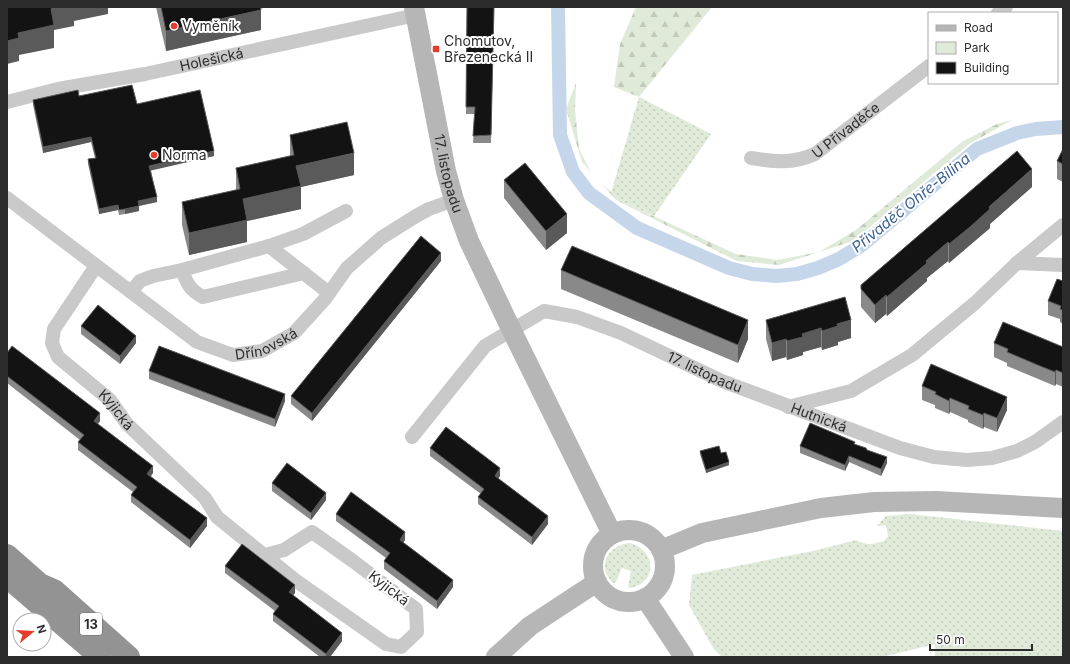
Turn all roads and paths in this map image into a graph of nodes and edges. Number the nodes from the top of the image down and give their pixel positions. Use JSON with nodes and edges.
{"nodes":[{"id":1,"x":415,"y":11,"type":"edge"},
{"id":2,"x":928,"y":67,"type":"edge"},
{"id":3,"x":7,"y":102,"type":"edge"},
{"id":4,"x":751,"y":158,"type":"dead end"},
{"id":5,"x":7,"y":198,"type":"edge"},
{"id":6,"x":454,"y":200,"type":"junction"},
{"id":7,"x":346,"y":211,"type":"dead end"},
{"id":8,"x":1063,"y":225,"type":"edge"},
{"id":9,"x":269,"y":246,"type":"junction"},
{"id":10,"x":1017,"y":263,"type":"junction"},
{"id":11,"x":1063,"y":265,"type":"edge"},
{"id":12,"x":96,"y":266,"type":"junction"},
{"id":13,"x":182,"y":270,"type":"junction"},
{"id":14,"x":304,"y":273,"type":"junction"},
{"id":15,"x":131,"y":292,"type":"junction"},
{"id":16,"x":329,"y":293,"type":"junction"},
{"id":17,"x":512,"y":331,"type":"junction"},
{"id":18,"x":788,"y":407,"type":"junction"},
{"id":19,"x":1061,"y":427,"type":"edge"},
{"id":20,"x":412,"y":438,"type":"dead end"},
{"id":21,"x":1063,"y":508,"type":"edge"},
{"id":22,"x":612,"y":534,"type":"junction"},
{"id":23,"x":661,"y":550,"type":"junction"},
{"id":24,"x":7,"y":555,"type":"edge"},
{"id":25,"x":265,"y":555,"type":"junction"},
{"id":26,"x":7,"y":577,"type":"edge"},
{"id":27,"x":597,"y":582,"type":"junction"},
{"id":28,"x":645,"y":598,"type":"junction"},
{"id":29,"x":100,"y":657,"type":"edge"},
{"id":30,"x":129,"y":657,"type":"edge"},
{"id":31,"x":496,"y":657,"type":"edge"},
{"id":32,"x":684,"y":657,"type":"edge"}],
"edges":[{"from":1,"to":3,"type":"street","name":"Holešická"},
{"from":1,"to":6,"type":"street","name":"17. listopadu"},
{"from":2,"to":4,"type":"street","name":"U Přivaděče"},
{"from":5,"to":12,"type":"street","name":"Dřínovská"},
{"from":6,"to":16,"type":"street","name":"Dřínovská"},
{"from":6,"to":17,"type":"street","name":"17. listopadu"},
{"from":7,"to":9,"type":"street"},
{"from":8,"to":10,"type":"street","name":"Hutnická"},
{"from":9,"to":13,"type":"street"},
{"from":9,"to":14,"type":"street"},
{"from":10,"to":11,"type":"street"},
{"from":10,"to":18,"type":"street","name":"Hutnická"},
{"from":12,"to":15,"type":"street","name":"Dřínovská"},
{"from":12,"to":25,"type":"street","name":"Kyjická"},
{"from":13,"to":14,"type":"street"},
{"from":13,"to":15,"type":"street"},
{"from":14,"to":16,"type":"street"},
{"from":15,"to":16,"type":"street","name":"Dřínovská"},
{"from":17,"to":18,"type":"street","name":"17. listopadu"},
{"from":17,"to":20,"type":"street"},
{"from":17,"to":22,"type":"street","name":"17. listopadu"},
{"from":18,"to":19,"type":"street","name":"Hutnická"},
{"from":21,"to":23,"type":"street"},
{"from":22,"to":23,"type":"street"},
{"from":22,"to":27,"type":"street"},
{"from":23,"to":28,"type":"street"},
{"from":24,"to":30,"type":"highway","number":"13"},
{"from":25,"to":25,"type":"street","name":"Kyjická"},
{"from":26,"to":29,"type":"highway","number":"13"},
{"from":27,"to":28,"type":"street"},
{"from":27,"to":31,"type":"street"},
{"from":28,"to":32,"type":"street"}]}
